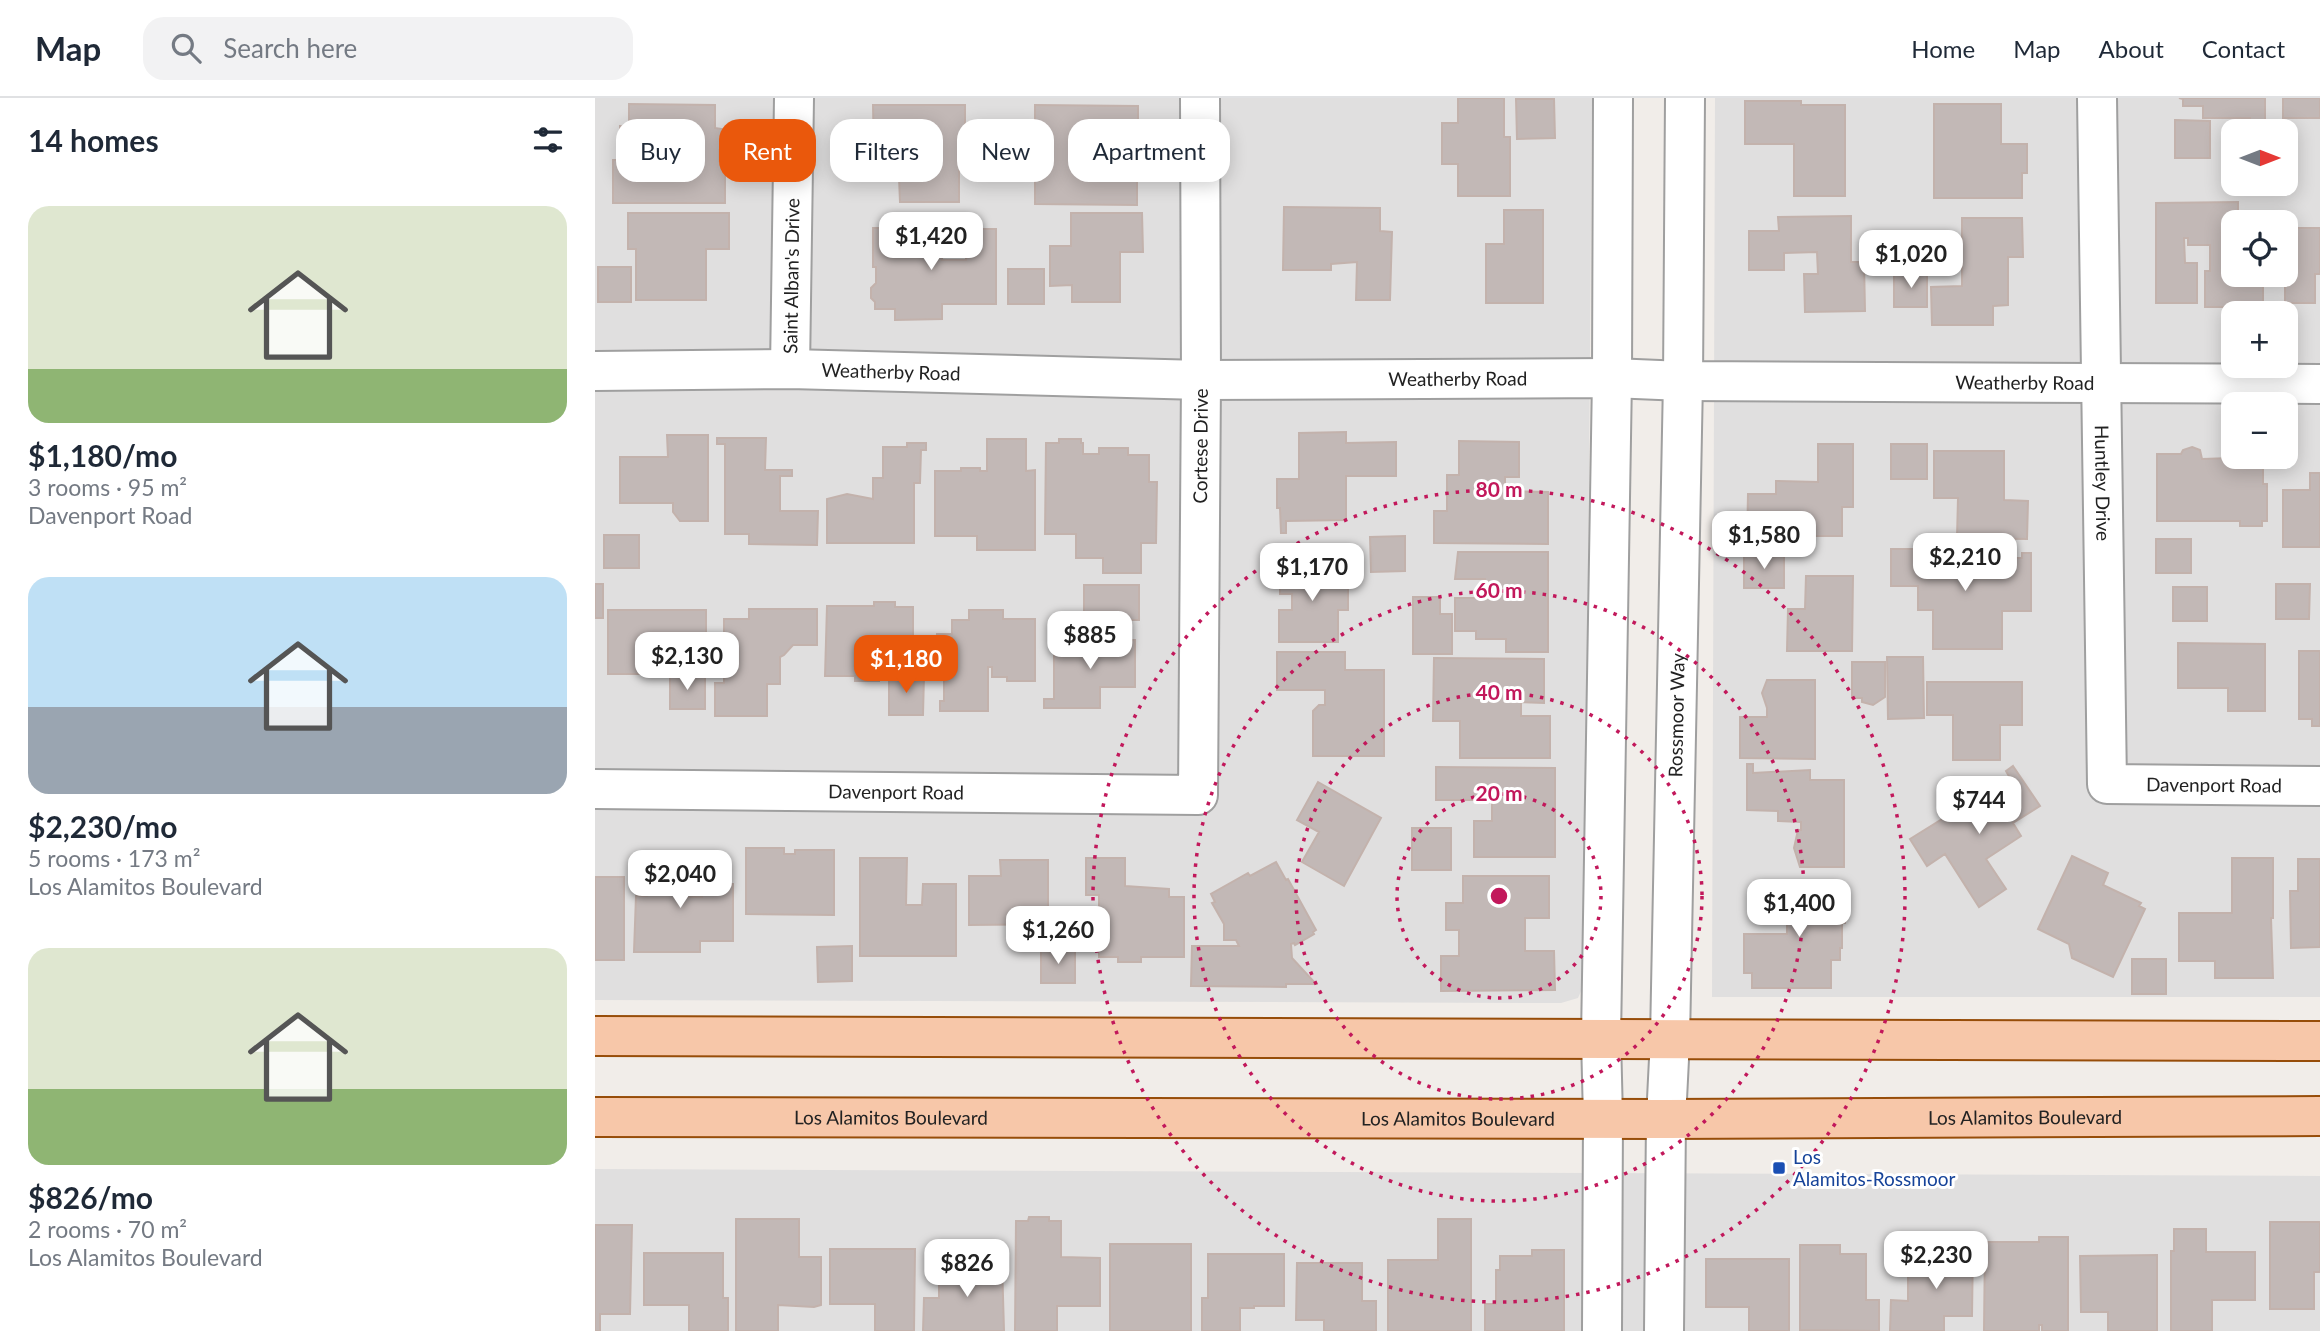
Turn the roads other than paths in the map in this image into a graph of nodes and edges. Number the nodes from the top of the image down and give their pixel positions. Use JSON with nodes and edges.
{"nodes":[{"id":1,"x":793,"y":98,"type":"edge"},
{"id":2,"x":1200,"y":98,"type":"edge"},
{"id":3,"x":1613,"y":98,"type":"edge"},
{"id":4,"x":1685,"y":98,"type":"edge"},
{"id":5,"x":2097,"y":98,"type":"edge"},
{"id":6,"x":790,"y":369,"type":"junction"},
{"id":7,"x":595,"y":371,"type":"edge"},
{"id":8,"x":1612,"y":378,"type":"junction"},
{"id":9,"x":1201,"y":380,"type":"junction"},
{"id":10,"x":1683,"y":381,"type":"junction"},
{"id":11,"x":2101,"y":384,"type":"junction"},
{"id":12,"x":2320,"y":384,"type":"edge"},
{"id":13,"x":2107,"y":784,"type":"joint"},
{"id":14,"x":2320,"y":786,"type":"edge"},
{"id":15,"x":595,"y":789,"type":"edge"},
{"id":16,"x":1198,"y":795,"type":"joint"},
{"id":17,"x":595,"y":1036,"type":"edge"},
{"id":18,"x":1601,"y":1038,"type":"junction"},
{"id":19,"x":1670,"y":1039,"type":"junction"},
{"id":20,"x":2320,"y":1041,"type":"edge"},
{"id":21,"x":2320,"y":1116,"type":"edge"},
{"id":22,"x":595,"y":1117,"type":"edge"},
{"id":23,"x":1603,"y":1118,"type":"junction"},
{"id":24,"x":1666,"y":1119,"type":"junction"},
{"id":25,"x":1602,"y":1331,"type":"edge"},
{"id":26,"x":1664,"y":1331,"type":"edge"}],
"edges":[{"from":1,"to":6,"type":"street","name":"Saint Alban's Drive"},
{"from":2,"to":9,"type":"street","name":"Cortese Drive"},
{"from":3,"to":8,"type":"street"},
{"from":4,"to":10,"type":"street","name":"Rossmoor Way"},
{"from":5,"to":11,"type":"street","name":"Huntley Drive"},
{"from":6,"to":7,"type":"street","name":"Weatherby Road"},
{"from":6,"to":9,"type":"street","name":"Weatherby Road"},
{"from":8,"to":9,"type":"street","name":"Weatherby Road"},
{"from":8,"to":10,"type":"street","name":"Weatherby Road"},
{"from":8,"to":18,"type":"street"},
{"from":9,"to":16,"type":"street","name":"Cortese Drive"},
{"from":10,"to":11,"type":"street","name":"Weatherby Road"},
{"from":10,"to":19,"type":"street","name":"Rossmoor Way"},
{"from":11,"to":12,"type":"street","name":"Weatherby Road"},
{"from":11,"to":13,"type":"street","name":"Huntley Drive"},
{"from":13,"to":14,"type":"street","name":"Davenport Road"},
{"from":15,"to":16,"type":"street","name":"Davenport Road"},
{"from":17,"to":18,"type":"main road"},
{"from":18,"to":19,"type":"main road"},
{"from":18,"to":23,"type":"street"},
{"from":19,"to":20,"type":"main road"},
{"from":19,"to":24,"type":"street","name":"Rossmoor Way"},
{"from":21,"to":24,"type":"main road","name":"Los Alamitos Boulevard"},
{"from":22,"to":23,"type":"main road","name":"Los Alamitos Boulevard"},
{"from":23,"to":24,"type":"main road","name":"Los Alamitos Boulevard"},
{"from":23,"to":25,"type":"street"},
{"from":24,"to":26,"type":"street","name":"Rossmoor Way"}]}
